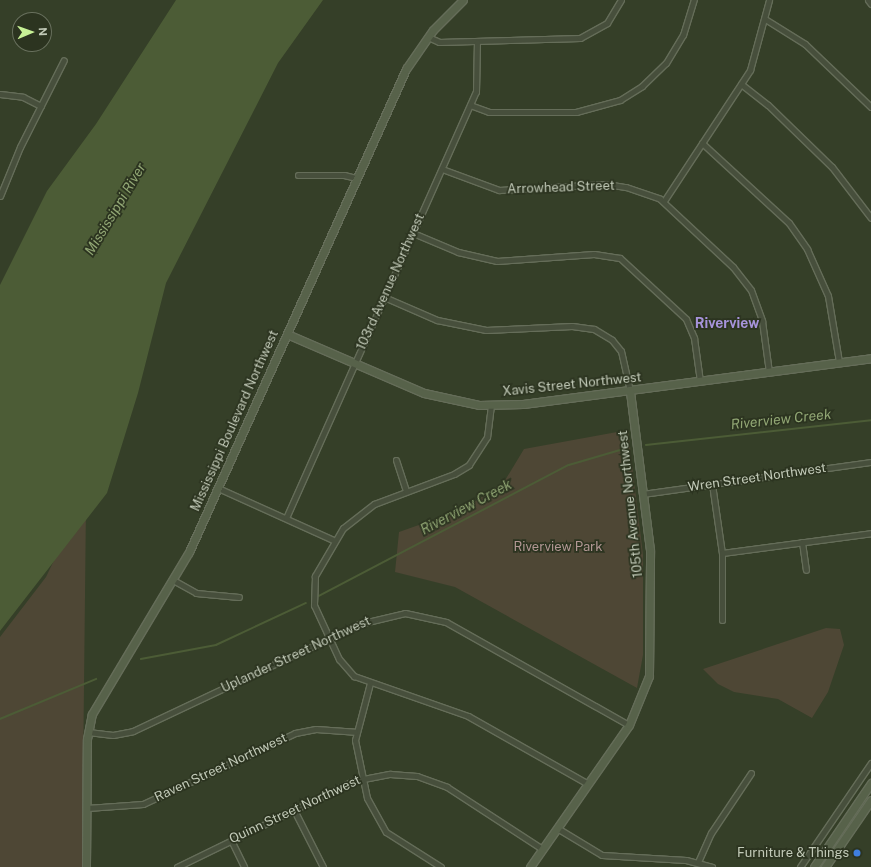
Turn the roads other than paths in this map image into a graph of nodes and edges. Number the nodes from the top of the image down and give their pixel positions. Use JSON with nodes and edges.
{"nodes":[{"id":1,"x":463,"y":0,"type":"edge"},
{"id":2,"x":621,"y":0,"type":"edge"},
{"id":3,"x":694,"y":0,"type":"edge"},
{"id":4,"x":769,"y":0,"type":"edge"},
{"id":5,"x":765,"y":19,"type":"junction"},
{"id":6,"x":428,"y":37,"type":"junction"},
{"id":7,"x":477,"y":42,"type":"junction"},
{"id":8,"x":64,"y":60,"type":"dead end"},
{"id":9,"x":741,"y":84,"type":"junction"},
{"id":10,"x":0,"y":94,"type":"edge"},
{"id":11,"x":470,"y":105,"type":"junction"},
{"id":12,"x":41,"y":106,"type":"junction"},
{"id":13,"x":871,"y":107,"type":"edge"},
{"id":14,"x":702,"y":143,"type":"junction"},
{"id":15,"x":442,"y":169,"type":"junction"},
{"id":16,"x":298,"y":175,"type":"dead end"},
{"id":17,"x":356,"y":178,"type":"junction"},
{"id":18,"x":0,"y":196,"type":"edge"},
{"id":19,"x":664,"y":201,"type":"junction"},
{"id":20,"x":871,"y":218,"type":"edge"},
{"id":21,"x":413,"y":233,"type":"junction"},
{"id":22,"x":384,"y":297,"type":"junction"},
{"id":23,"x":286,"y":334,"type":"junction"},
{"id":24,"x":871,"y":358,"type":"edge"},
{"id":25,"x":838,"y":362,"type":"junction"},
{"id":26,"x":355,"y":363,"type":"junction"},
{"id":27,"x":769,"y":372,"type":"junction"},
{"id":28,"x":700,"y":381,"type":"junction"},
{"id":29,"x":630,"y":391,"type":"junction"},
{"id":30,"x":491,"y":405,"type":"junction"},
{"id":31,"x":396,"y":460,"type":"dead end"},
{"id":32,"x":871,"y":462,"type":"edge"},
{"id":33,"x":712,"y":484,"type":"junction"},
{"id":34,"x":218,"y":488,"type":"junction"},
{"id":35,"x":406,"y":491,"type":"junction"},
{"id":36,"x":643,"y":494,"type":"junction"},
{"id":37,"x":286,"y":518,"type":"junction"},
{"id":38,"x":871,"y":533,"type":"edge"},
{"id":39,"x":333,"y":540,"type":"junction"},
{"id":40,"x":802,"y":542,"type":"junction"},
{"id":41,"x":722,"y":553,"type":"junction"},
{"id":42,"x":806,"y":570,"type":"dead end"},
{"id":43,"x":173,"y":580,"type":"junction"},
{"id":44,"x":239,"y":597,"type":"dead end"},
{"id":45,"x":722,"y":620,"type":"dead end"},
{"id":46,"x":329,"y":638,"type":"junction"},
{"id":47,"x":370,"y":683,"type":"junction"},
{"id":48,"x":629,"y":725,"type":"junction"},
{"id":49,"x":88,"y":732,"type":"junction"},
{"id":50,"x":355,"y":732,"type":"junction"},
{"id":51,"x":871,"y":763,"type":"edge"},
{"id":52,"x":751,"y":773,"type":"dead end"},
{"id":53,"x":361,"y":778,"type":"junction"},
{"id":54,"x":871,"y":783,"type":"edge"},
{"id":55,"x":588,"y":784,"type":"junction"},
{"id":56,"x":871,"y":800,"type":"edge"},
{"id":57,"x":87,"y":808,"type":"junction"},
{"id":58,"x":294,"y":810,"type":"junction"},
{"id":59,"x":557,"y":828,"type":"junction"},
{"id":60,"x":231,"y":840,"type":"junction"},
{"id":61,"x":542,"y":849,"type":"junction"},
{"id":62,"x":669,"y":860,"type":"junction"},
{"id":63,"x":698,"y":862,"type":"junction"},
{"id":64,"x":86,"y":867,"type":"edge"},
{"id":65,"x":177,"y":867,"type":"edge"},
{"id":66,"x":244,"y":867,"type":"edge"},
{"id":67,"x":322,"y":867,"type":"edge"},
{"id":68,"x":441,"y":867,"type":"edge"},
{"id":69,"x":530,"y":867,"type":"edge"},
{"id":70,"x":669,"y":867,"type":"edge"},
{"id":71,"x":712,"y":867,"type":"edge"},
{"id":72,"x":800,"y":867,"type":"edge"},
{"id":73,"x":814,"y":867,"type":"edge"},
{"id":74,"x":825,"y":867,"type":"edge"}],
"edges":[{"from":1,"to":6,"type":"street","name":"Mississippi Boulevard Northwest"},
{"from":2,"to":7,"type":"street"},
{"from":3,"to":11,"type":"street"},
{"from":4,"to":5,"type":"street"},
{"from":5,"to":9,"type":"street"},
{"from":5,"to":13,"type":"street"},
{"from":6,"to":7,"type":"street"},
{"from":6,"to":17,"type":"street","name":"Mississippi Boulevard Northwest"},
{"from":7,"to":11,"type":"street","name":"103rd Avenue Northwest"},
{"from":8,"to":12,"type":"street"},
{"from":9,"to":14,"type":"street"},
{"from":9,"to":20,"type":"street"},
{"from":10,"to":12,"type":"street"},
{"from":11,"to":15,"type":"street","name":"103rd Avenue Northwest"},
{"from":12,"to":18,"type":"street"},
{"from":14,"to":19,"type":"street"},
{"from":14,"to":25,"type":"street"},
{"from":15,"to":19,"type":"street","name":"Arrowhead Street"},
{"from":15,"to":21,"type":"street","name":"103rd Avenue Northwest"},
{"from":16,"to":17,"type":"street"},
{"from":17,"to":23,"type":"street","name":"Mississippi Boulevard Northwest"},
{"from":19,"to":27,"type":"street","name":"Arrowhead Street"},
{"from":21,"to":22,"type":"street","name":"103rd Avenue Northwest"},
{"from":21,"to":28,"type":"street"},
{"from":22,"to":26,"type":"street","name":"103rd Avenue Northwest"},
{"from":22,"to":29,"type":"street"},
{"from":23,"to":26,"type":"street","name":"Xavis Street Northwest"},
{"from":23,"to":34,"type":"street","name":"Mississippi Boulevard Northwest"},
{"from":24,"to":25,"type":"street","name":"Xavis Street Northwest"},
{"from":25,"to":27,"type":"street","name":"Xavis Street Northwest"},
{"from":26,"to":30,"type":"street","name":"Xavis Street Northwest"},
{"from":26,"to":37,"type":"street","name":"103rd Avenue Northwest"},
{"from":27,"to":28,"type":"street","name":"Xavis Street Northwest"},
{"from":28,"to":29,"type":"street","name":"Xavis Street Northwest"},
{"from":29,"to":30,"type":"street","name":"Xavis Street Northwest"},
{"from":29,"to":36,"type":"street","name":"105th Avenue Northwest"},
{"from":30,"to":35,"type":"street"},
{"from":31,"to":35,"type":"street"},
{"from":32,"to":33,"type":"street","name":"Wren Street Northwest"},
{"from":33,"to":36,"type":"street","name":"Wren Street Northwest"},
{"from":33,"to":41,"type":"street"},
{"from":34,"to":37,"type":"street"},
{"from":34,"to":43,"type":"street","name":"Mississippi Boulevard Northwest"},
{"from":35,"to":39,"type":"street"},
{"from":36,"to":48,"type":"street","name":"105th Avenue Northwest"},
{"from":37,"to":39,"type":"street"},
{"from":38,"to":40,"type":"street"},
{"from":39,"to":46,"type":"street"},
{"from":40,"to":41,"type":"street"},
{"from":40,"to":42,"type":"street"},
{"from":41,"to":45,"type":"street"},
{"from":43,"to":44,"type":"street"},
{"from":43,"to":49,"type":"street","name":"Mississippi Boulevard Northwest"},
{"from":46,"to":47,"type":"street"},
{"from":46,"to":48,"type":"street","name":"Uplander Street Northwest"},
{"from":46,"to":49,"type":"street","name":"Uplander Street Northwest"},
{"from":47,"to":50,"type":"street"},
{"from":47,"to":55,"type":"street"},
{"from":48,"to":55,"type":"street","name":"105th Avenue Northwest"},
{"from":49,"to":57,"type":"street","name":"Mississippi Boulevard Northwest"},
{"from":50,"to":53,"type":"street"},
{"from":50,"to":57,"type":"street","name":"Raven Street Northwest"},
{"from":51,"to":72,"type":"street"},
{"from":52,"to":63,"type":"street"},
{"from":53,"to":58,"type":"street","name":"Quinn Street Northwest"},
{"from":53,"to":61,"type":"street","name":"Quinn Street Northwest"},
{"from":53,"to":68,"type":"street"},
{"from":54,"to":73,"type":"street"},
{"from":55,"to":59,"type":"street","name":"105th Avenue Northwest"},
{"from":56,"to":74,"type":"street"},
{"from":57,"to":64,"type":"street","name":"Mississippi Boulevard Northwest"},
{"from":58,"to":60,"type":"street","name":"Quinn Street Northwest"},
{"from":58,"to":67,"type":"street"},
{"from":59,"to":61,"type":"street","name":"105th Avenue Northwest"},
{"from":59,"to":62,"type":"street"},
{"from":60,"to":65,"type":"street","name":"Quinn Street Northwest"},
{"from":60,"to":66,"type":"street"},
{"from":61,"to":69,"type":"street","name":"105th Avenue Northwest"},
{"from":62,"to":63,"type":"street"},
{"from":62,"to":70,"type":"street"},
{"from":63,"to":71,"type":"street"}]}
